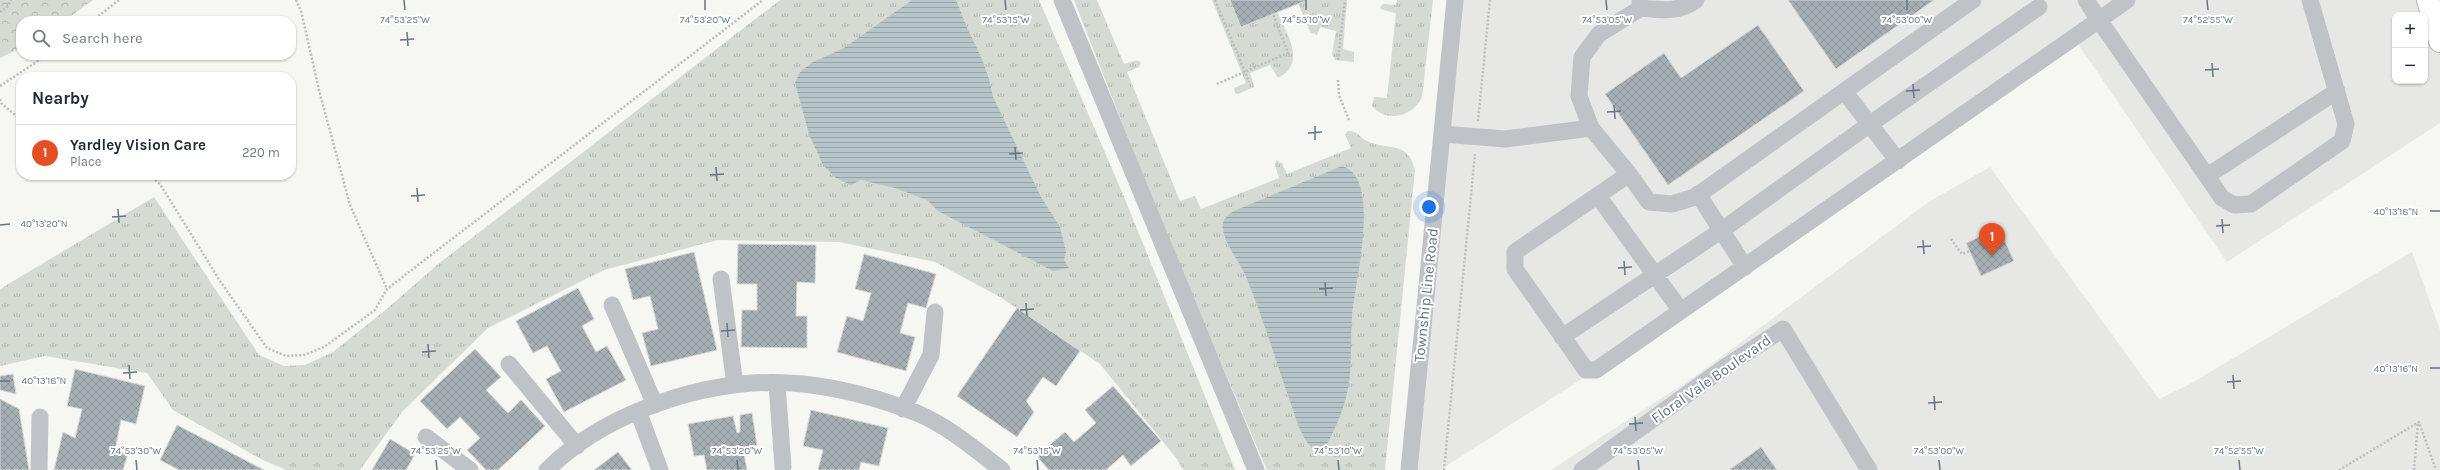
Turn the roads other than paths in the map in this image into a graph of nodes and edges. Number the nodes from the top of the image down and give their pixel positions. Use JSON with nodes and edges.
{"nodes":[{"id":1,"x":1062,"y":0,"type":"edge"},
{"id":2,"x":1455,"y":0,"type":"edge"},
{"id":3,"x":1696,"y":0,"type":"edge"},
{"id":4,"x":1973,"y":0,"type":"edge"},
{"id":5,"x":2086,"y":0,"type":"edge"},
{"id":6,"x":2127,"y":0,"type":"edge"},
{"id":7,"x":2310,"y":0,"type":"edge"},
{"id":8,"x":2428,"y":0,"type":"edge"},
{"id":9,"x":2041,"y":2,"type":"edge"},
{"id":10,"x":1641,"y":4,"type":"edge"},
{"id":11,"x":2099,"y":20,"type":"junction"},
{"id":12,"x":2440,"y":41,"type":"edge"},
{"id":13,"x":1844,"y":91,"type":"junction"},
{"id":14,"x":2336,"y":91,"type":"junction"},
{"id":15,"x":1870,"y":124,"type":"junction"},
{"id":16,"x":1591,"y":128,"type":"junction"},
{"id":17,"x":1442,"y":134,"type":"junction"},
{"id":18,"x":1898,"y":161,"type":"junction"},
{"id":19,"x":1630,"y":174,"type":"junction"},
{"id":20,"x":2207,"y":176,"type":"junction"},
{"id":21,"x":1698,"y":194,"type":"junction"},
{"id":22,"x":1598,"y":196,"type":"junction"},
{"id":23,"x":1722,"y":230,"type":"junction"},
{"id":24,"x":1745,"y":267,"type":"junction"},
{"id":25,"x":1656,"y":275,"type":"junction"},
{"id":26,"x":721,"y":279,"type":"dead end"},
{"id":27,"x":612,"y":305,"type":"dead end"},
{"id":28,"x":1681,"y":311,"type":"junction"},
{"id":29,"x":935,"y":312,"type":"dead end"},
{"id":30,"x":1562,"y":337,"type":"junction"},
{"id":31,"x":509,"y":364,"type":"dead end"},
{"id":32,"x":777,"y":384,"type":"junction"},
{"id":33,"x":735,"y":385,"type":"junction"},
{"id":34,"x":655,"y":405,"type":"junction"},
{"id":35,"x":902,"y":409,"type":"junction"},
{"id":36,"x":638,"y":411,"type":"junction"},
{"id":37,"x":40,"y":417,"type":"dead end"},
{"id":38,"x":426,"y":437,"type":"dead end"},
{"id":39,"x":577,"y":446,"type":"junction"},
{"id":40,"x":784,"y":467,"type":"dead end"},
{"id":41,"x":40,"y":470,"type":"edge"},
{"id":42,"x":470,"y":470,"type":"edge"},
{"id":43,"x":547,"y":470,"type":"edge"},
{"id":44,"x":660,"y":470,"type":"edge"},
{"id":45,"x":1002,"y":470,"type":"edge"},
{"id":46,"x":1256,"y":470,"type":"edge"},
{"id":47,"x":1409,"y":470,"type":"edge"},
{"id":48,"x":1582,"y":470,"type":"edge"},
{"id":49,"x":1869,"y":470,"type":"edge"}],
"edges":[{"from":1,"to":46,"type":"street"},
{"from":2,"to":17,"type":"street","name":"Township Line Road"},
{"from":3,"to":10,"type":"street"},
{"from":4,"to":13,"type":"street"},
{"from":5,"to":11,"type":"street"},
{"from":6,"to":11,"type":"street"},
{"from":7,"to":14,"type":"street"},
{"from":8,"to":12,"type":"highway"},
{"from":9,"to":15,"type":"street"},
{"from":10,"to":16,"type":"street"},
{"from":11,"to":18,"type":"street"},
{"from":11,"to":20,"type":"street"},
{"from":13,"to":15,"type":"street"},
{"from":13,"to":21,"type":"street"},
{"from":14,"to":20,"type":"street"},
{"from":14,"to":20,"type":"street"},
{"from":15,"to":18,"type":"street"},
{"from":15,"to":23,"type":"street"},
{"from":16,"to":17,"type":"street"},
{"from":16,"to":19,"type":"street"},
{"from":17,"to":47,"type":"street","name":"Township Line Road"},
{"from":18,"to":24,"type":"street"},
{"from":19,"to":21,"type":"street"},
{"from":19,"to":22,"type":"street"},
{"from":21,"to":23,"type":"street"},
{"from":22,"to":25,"type":"street"},
{"from":22,"to":30,"type":"street"},
{"from":23,"to":24,"type":"street"},
{"from":23,"to":25,"type":"street"},
{"from":24,"to":28,"type":"street"},
{"from":25,"to":28,"type":"street"},
{"from":25,"to":30,"type":"street"},
{"from":26,"to":33,"type":"street"},
{"from":27,"to":34,"type":"street"},
{"from":28,"to":30,"type":"street"},
{"from":29,"to":35,"type":"street"},
{"from":31,"to":39,"type":"street"},
{"from":32,"to":33,"type":"street"},
{"from":32,"to":35,"type":"street"},
{"from":32,"to":40,"type":"street"},
{"from":33,"to":34,"type":"street"},
{"from":34,"to":36,"type":"street"},
{"from":35,"to":45,"type":"street"},
{"from":36,"to":39,"type":"street"},
{"from":36,"to":44,"type":"street"},
{"from":37,"to":41,"type":"street"},
{"from":38,"to":42,"type":"street"},
{"from":39,"to":43,"type":"street"},
{"from":48,"to":49,"type":"street","name":"Floral Vale Boulevard"}]}
